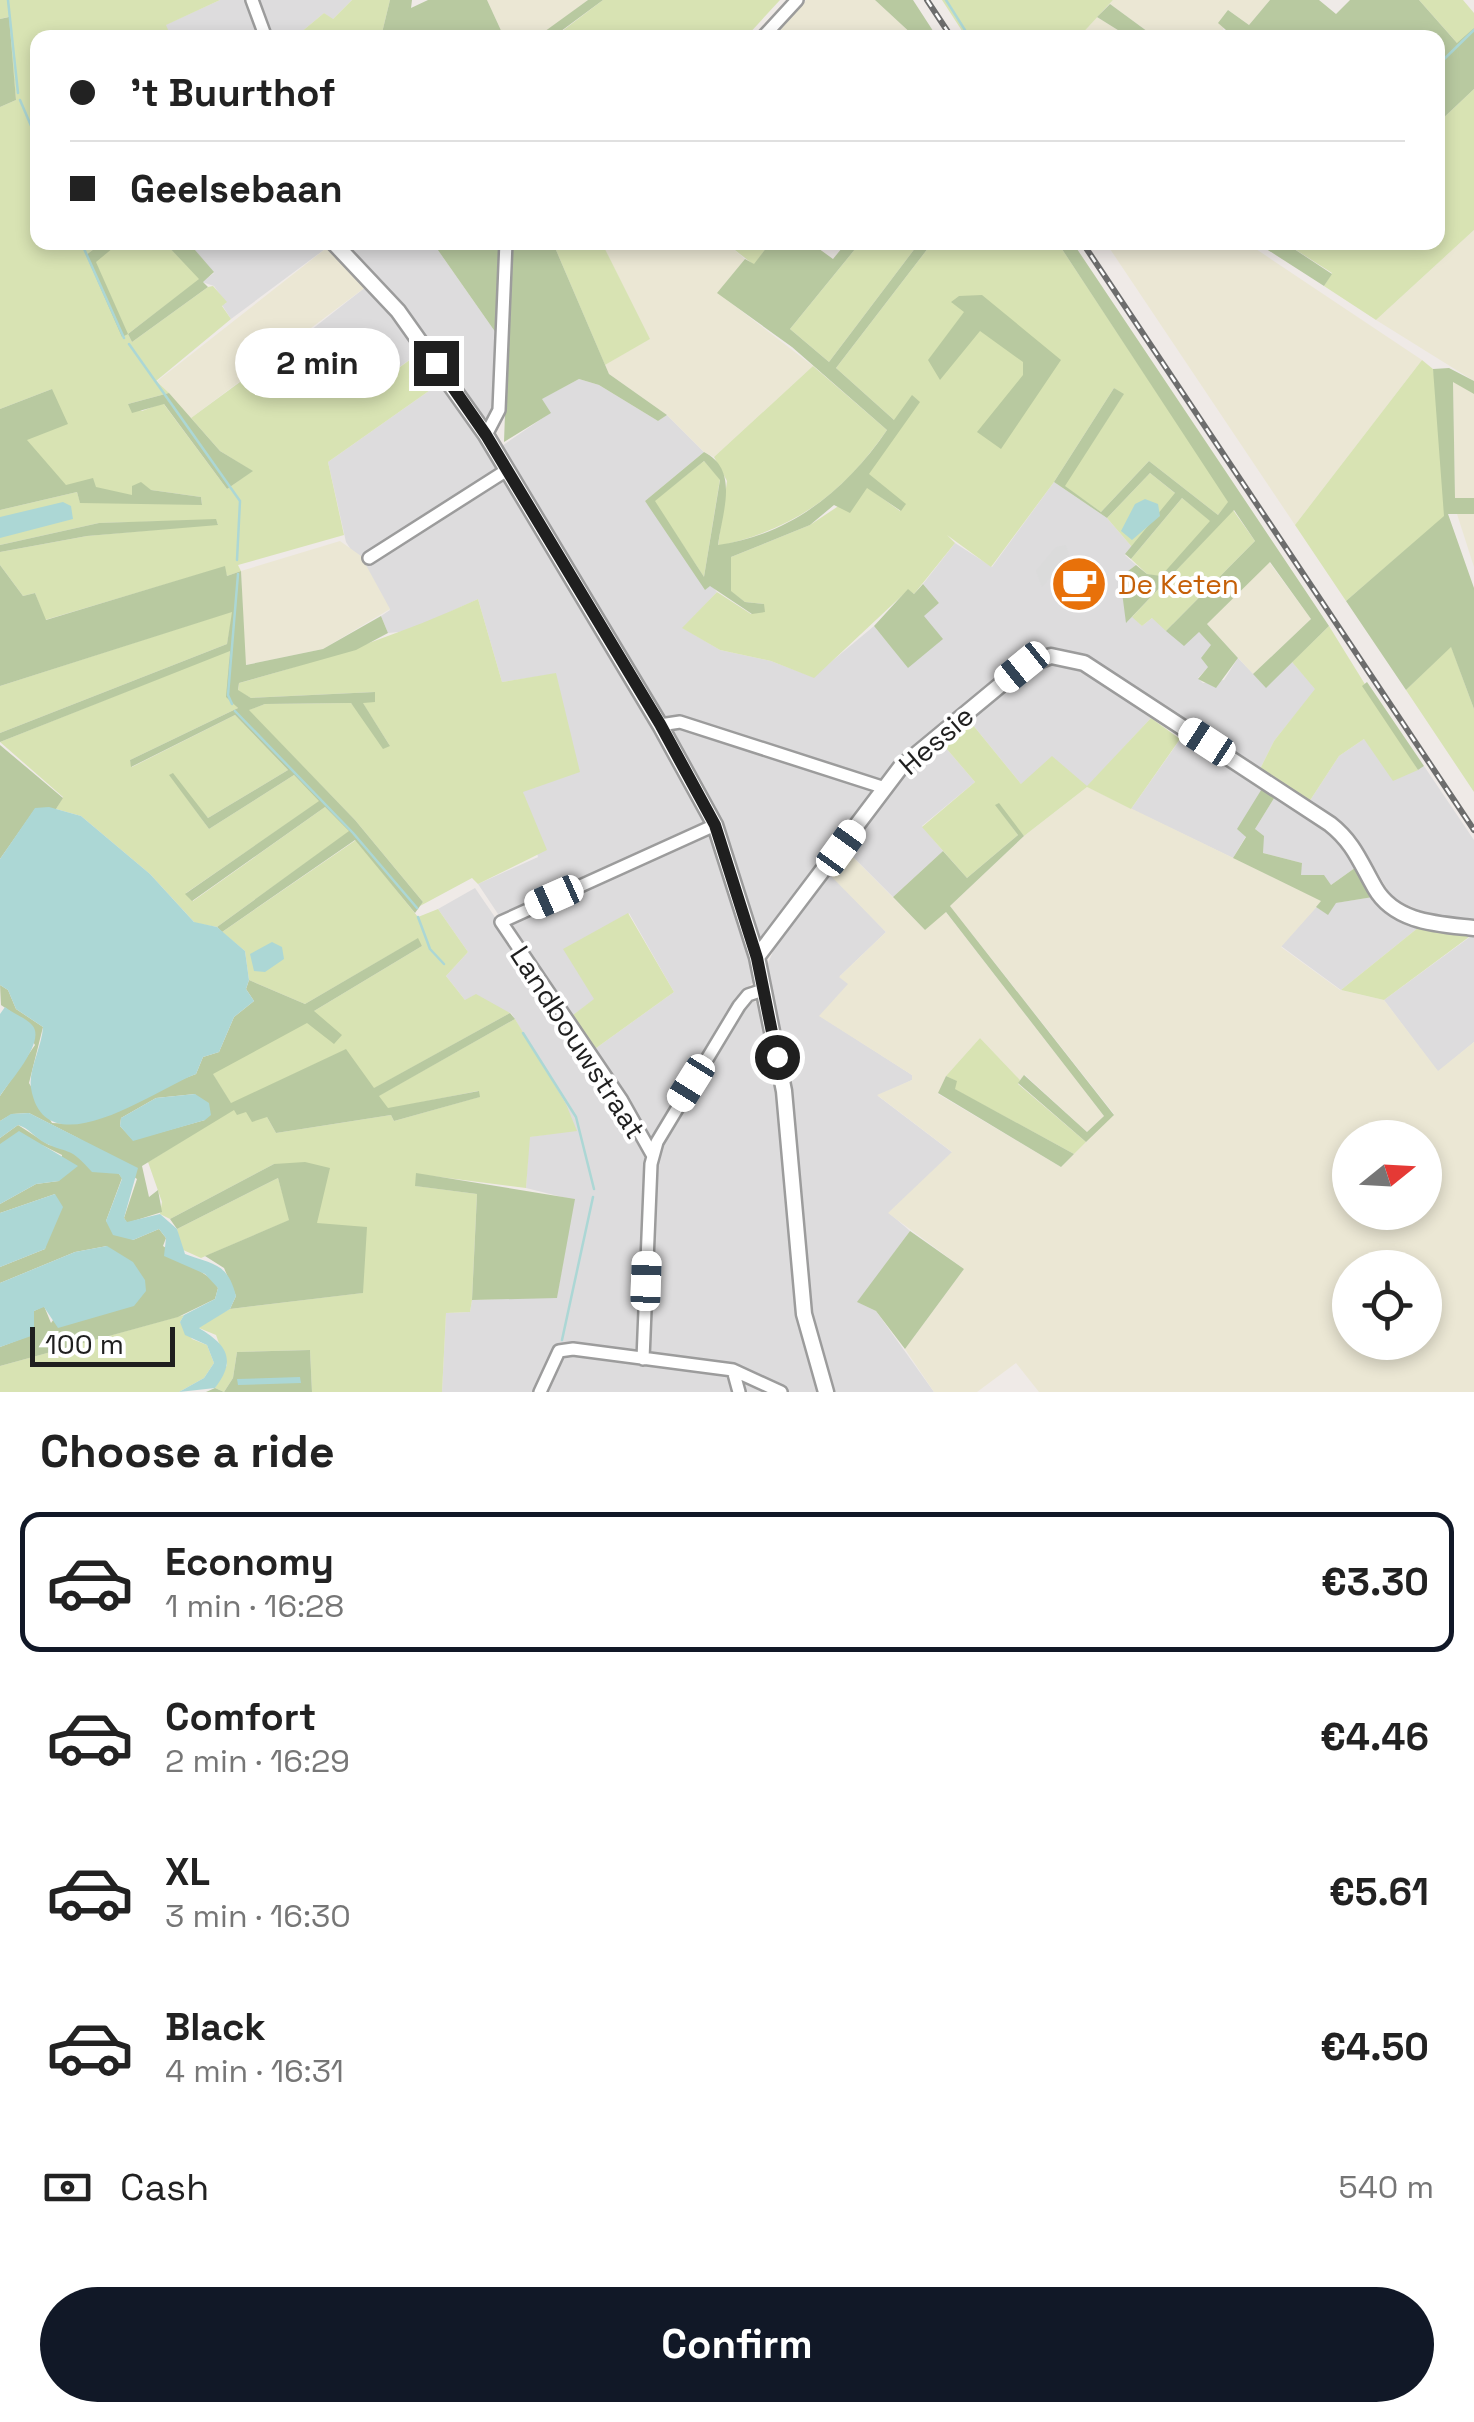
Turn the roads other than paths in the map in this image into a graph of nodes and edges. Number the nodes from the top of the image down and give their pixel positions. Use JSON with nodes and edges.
{"nodes":[{"id":1,"x":252,"y":0,"type":"edge"},
{"id":2,"x":796,"y":0,"type":"edge"},
{"id":3,"x":263,"y":30,"type":"edge"},
{"id":4,"x":769,"y":30,"type":"edge"},
{"id":5,"x":341,"y":250,"type":"edge"},
{"id":6,"x":506,"y":250,"type":"edge"},
{"id":7,"x":486,"y":435,"type":"junction"},
{"id":8,"x":508,"y":470,"type":"junction"},
{"id":9,"x":369,"y":558,"type":"dead end"},
{"id":10,"x":660,"y":724,"type":"junction"},
{"id":11,"x":885,"y":788,"type":"junction"},
{"id":12,"x":715,"y":825,"type":"junction"},
{"id":13,"x":1474,"y":928,"type":"edge"},
{"id":14,"x":757,"y":958,"type":"junction"},
{"id":15,"x":763,"y":990,"type":"junction"},
{"id":16,"x":653,"y":1156,"type":"junction"},
{"id":17,"x":644,"y":1359,"type":"junction"},
{"id":18,"x":733,"y":1370,"type":"junction"},
{"id":19,"x":540,"y":1392,"type":"edge"},
{"id":20,"x":740,"y":1392,"type":"edge"},
{"id":21,"x":780,"y":1392,"type":"edge"},
{"id":22,"x":826,"y":1392,"type":"edge"}],
"edges":[{"from":1,"to":3,"type":"street"},
{"from":2,"to":4,"type":"street"},
{"from":5,"to":7,"type":"street"},
{"from":6,"to":7,"type":"street"},
{"from":7,"to":8,"type":"street"},
{"from":8,"to":9,"type":"street"},
{"from":8,"to":10,"type":"street"},
{"from":10,"to":11,"type":"street"},
{"from":10,"to":12,"type":"street"},
{"from":11,"to":13,"type":"street","name":"Hessie"},
{"from":11,"to":14,"type":"street","name":"Hessie"},
{"from":12,"to":14,"type":"street"},
{"from":12,"to":16,"type":"street","name":"Landbouwstraat"},
{"from":14,"to":15,"type":"street"},
{"from":15,"to":16,"type":"street"},
{"from":15,"to":22,"type":"street"},
{"from":16,"to":17,"type":"street"},
{"from":17,"to":18,"type":"street"},
{"from":17,"to":19,"type":"street"},
{"from":18,"to":20,"type":"street"},
{"from":18,"to":21,"type":"street"}]}
